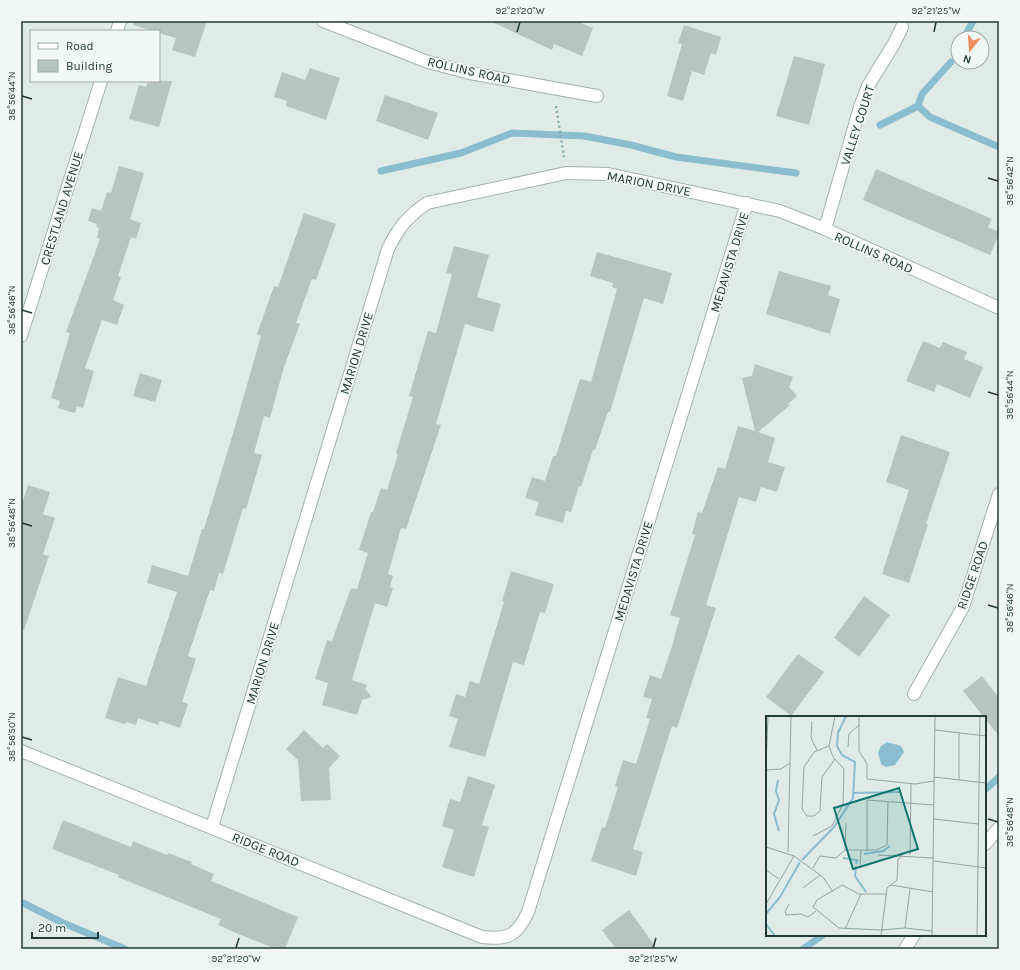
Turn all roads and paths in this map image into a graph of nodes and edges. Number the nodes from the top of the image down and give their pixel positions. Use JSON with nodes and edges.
{"nodes":[{"id":1,"x":323,"y":21,"type":"edge"},
{"id":2,"x":902,"y":27,"type":"dead end"},
{"id":3,"x":101,"y":82,"type":"edge"},
{"id":4,"x":553,"y":87,"type":"junction"},
{"id":5,"x":598,"y":96,"type":"dead end"},
{"id":6,"x":566,"y":173,"type":"junction"},
{"id":7,"x":747,"y":203,"type":"junction"},
{"id":8,"x":825,"y":229,"type":"junction"},
{"id":9,"x":999,"y":308,"type":"edge"},
{"id":10,"x":21,"y":336,"type":"edge"},
{"id":11,"x":999,"y":494,"type":"edge"},
{"id":12,"x":914,"y":694,"type":"dead end"},
{"id":13,"x":21,"y":750,"type":"edge"},
{"id":14,"x":212,"y":827,"type":"junction"},
{"id":15,"x":999,"y":828,"type":"edge"},
{"id":16,"x":986,"y":843,"type":"edge"},
{"id":17,"x":512,"y":935,"type":"joint"},
{"id":18,"x":913,"y":936,"type":"edge"},
{"id":19,"x":905,"y":949,"type":"edge"}],
"edges":[{"from":1,"to":4,"type":"street","name":"ROLLINS ROAD"},
{"from":2,"to":8,"type":"street","name":"VALLEY COURT"},
{"from":3,"to":10,"type":"street","name":"CRESTLAND AVENUE"},
{"from":4,"to":5,"type":"street","name":"ROLLINS ROAD"},
{"from":4,"to":6,"type":"path"},
{"from":6,"to":7,"type":"street","name":"MARION DRIVE"},
{"from":6,"to":14,"type":"street","name":"MARION DRIVE"},
{"from":7,"to":8,"type":"street","name":"ROLLINS ROAD"},
{"from":7,"to":17,"type":"street","name":"MEDAVISTA DRIVE"},
{"from":8,"to":9,"type":"street","name":"ROLLINS ROAD"},
{"from":11,"to":12,"type":"street","name":"RIDGE ROAD"},
{"from":13,"to":14,"type":"street","name":"RIDGE ROAD"},
{"from":14,"to":17,"type":"street","name":"RIDGE ROAD"},
{"from":15,"to":16,"type":"street"},
{"from":18,"to":19,"type":"street"}]}
